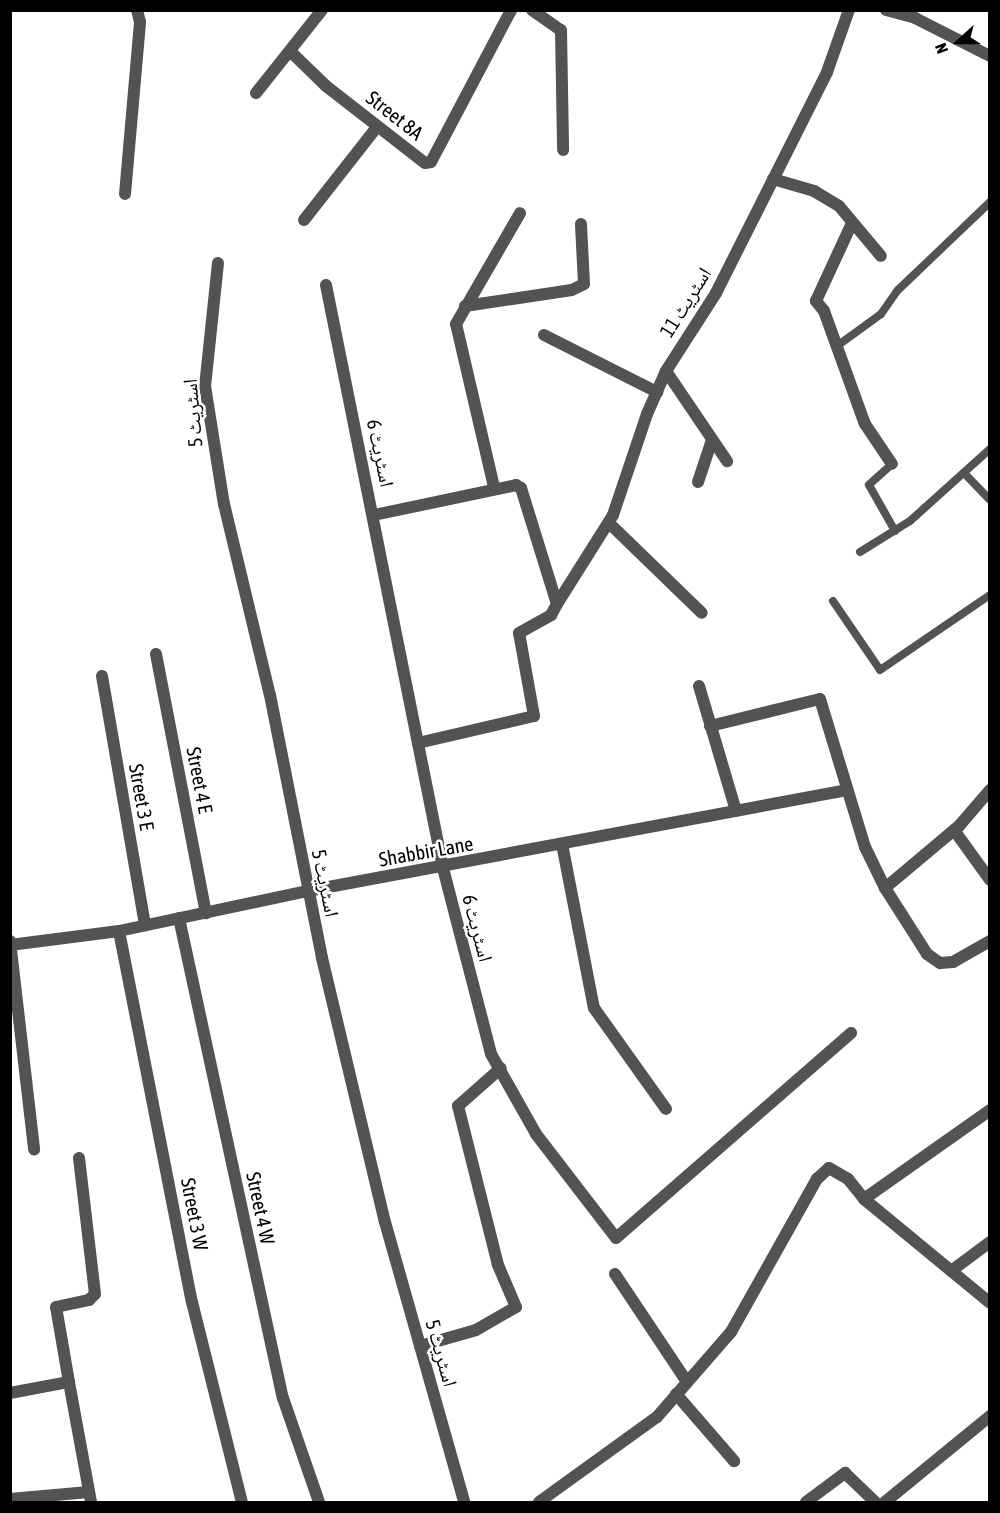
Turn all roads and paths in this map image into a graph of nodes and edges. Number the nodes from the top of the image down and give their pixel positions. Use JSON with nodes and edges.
{"nodes":[{"id":1,"x":137,"y":10,"type":"edge"},
{"id":2,"x":322,"y":10,"type":"edge"},
{"id":3,"x":511,"y":10,"type":"edge"},
{"id":4,"x":532,"y":10,"type":"edge"},
{"id":5,"x":849,"y":10,"type":"edge"},
{"id":6,"x":886,"y":10,"type":"edge"},
{"id":7,"x":290,"y":51,"type":"junction"},
{"id":8,"x":990,"y":56,"type":"edge"},
{"id":9,"x":256,"y":93,"type":"dead end"},
{"id":10,"x":377,"y":126,"type":"junction"},
{"id":11,"x":563,"y":150,"type":"dead end"},
{"id":12,"x":773,"y":179,"type":"junction"},
{"id":13,"x":125,"y":194,"type":"dead end"},
{"id":14,"x":990,"y":202,"type":"edge"},
{"id":15,"x":520,"y":213,"type":"dead end"},
{"id":16,"x":304,"y":220,"type":"dead end"},
{"id":17,"x":852,"y":223,"type":"junction"},
{"id":18,"x":581,"y":224,"type":"dead end"},
{"id":19,"x":881,"y":256,"type":"dead end"},
{"id":20,"x":218,"y":262,"type":"dead end"},
{"id":21,"x":326,"y":285,"type":"dead end"},
{"id":22,"x":465,"y":306,"type":"junction"},
{"id":23,"x":544,"y":336,"type":"dead end"},
{"id":24,"x":837,"y":346,"type":"junction"},
{"id":25,"x":666,"y":372,"type":"junction"},
{"id":26,"x":657,"y":392,"type":"junction"},
{"id":27,"x":712,"y":440,"type":"junction"},
{"id":28,"x":990,"y":450,"type":"edge"},
{"id":29,"x":727,"y":460,"type":"dead end"},
{"id":30,"x":892,"y":464,"type":"joint"},
{"id":31,"x":964,"y":473,"type":"junction"},
{"id":32,"x":698,"y":482,"type":"dead end"},
{"id":33,"x":494,"y":487,"type":"junction"},
{"id":34,"x":990,"y":500,"type":"edge"},
{"id":35,"x":374,"y":515,"type":"junction"},
{"id":36,"x":609,"y":523,"type":"junction"},
{"id":37,"x":895,"y":531,"type":"junction"},
{"id":38,"x":860,"y":552,"type":"dead end"},
{"id":39,"x":990,"y":595,"type":"edge"},
{"id":40,"x":555,"y":599,"type":"junction"},
{"id":41,"x":833,"y":601,"type":"dead end"},
{"id":42,"x":702,"y":613,"type":"dead end"},
{"id":43,"x":156,"y":654,"type":"dead end"},
{"id":44,"x":102,"y":676,"type":"dead end"},
{"id":45,"x":699,"y":686,"type":"dead end"},
{"id":46,"x":711,"y":726,"type":"junction"},
{"id":47,"x":418,"y":743,"type":"junction"},
{"id":48,"x":848,"y":790,"type":"junction"},
{"id":49,"x":990,"y":790,"type":"edge"},
{"id":50,"x":736,"y":811,"type":"junction"},
{"id":51,"x":954,"y":830,"type":"junction"},
{"id":52,"x":562,"y":844,"type":"junction"},
{"id":53,"x":443,"y":868,"type":"junction"},
{"id":54,"x":990,"y":880,"type":"edge"},
{"id":55,"x":885,"y":888,"type":"junction"},
{"id":56,"x":307,"y":891,"type":"junction"},
{"id":57,"x":206,"y":913,"type":"junction"},
{"id":58,"x":179,"y":918,"type":"junction"},
{"id":59,"x":145,"y":925,"type":"junction"},
{"id":60,"x":119,"y":931,"type":"junction"},
{"id":61,"x":990,"y":941,"type":"edge"},
{"id":62,"x":11,"y":944,"type":"edge"},
{"id":63,"x":851,"y":1033,"type":"dead end"},
{"id":64,"x":501,"y":1068,"type":"junction"},
{"id":65,"x":666,"y":1109,"type":"dead end"},
{"id":66,"x":990,"y":1110,"type":"edge"},
{"id":67,"x":34,"y":1150,"type":"dead end"},
{"id":68,"x":79,"y":1158,"type":"dead end"},
{"id":69,"x":864,"y":1199,"type":"junction"},
{"id":70,"x":990,"y":1242,"type":"edge"},
{"id":71,"x":951,"y":1271,"type":"junction"},
{"id":72,"x":615,"y":1274,"type":"dead end"},
{"id":73,"x":990,"y":1303,"type":"edge"},
{"id":74,"x":420,"y":1346,"type":"junction"},
{"id":75,"x":69,"y":1382,"type":"junction"},
{"id":76,"x":687,"y":1382,"type":"junction"},
{"id":77,"x":10,"y":1393,"type":"edge"},
{"id":78,"x":676,"y":1394,"type":"junction"},
{"id":79,"x":990,"y":1416,"type":"edge"},
{"id":80,"x":734,"y":1461,"type":"dead end"},
{"id":81,"x":90,"y":1497,"type":"edge"},
{"id":82,"x":10,"y":1499,"type":"edge"},
{"id":83,"x":242,"y":1503,"type":"edge"},
{"id":84,"x":319,"y":1503,"type":"edge"},
{"id":85,"x":464,"y":1503,"type":"edge"},
{"id":86,"x":539,"y":1503,"type":"edge"},
{"id":87,"x":806,"y":1503,"type":"edge"},
{"id":88,"x":875,"y":1503,"type":"edge"},
{"id":89,"x":885,"y":1503,"type":"edge"}],
"edges":[{"from":1,"to":13,"type":"street"},
{"from":2,"to":7,"type":"street"},
{"from":3,"to":10,"type":"street","name":"Street 8A"},
{"from":4,"to":11,"type":"street"},
{"from":5,"to":12,"type":"street","name":"اسٹریٹ 11"},
{"from":6,"to":8,"type":"street"},
{"from":7,"to":9,"type":"street"},
{"from":7,"to":10,"type":"street","name":"Street 8A"},
{"from":10,"to":16,"type":"street"},
{"from":12,"to":17,"type":"street"},
{"from":12,"to":25,"type":"street","name":"اسٹریٹ 11"},
{"from":14,"to":24,"type":"lane"},
{"from":15,"to":22,"type":"street"},
{"from":17,"to":19,"type":"street"},
{"from":17,"to":24,"type":"street"},
{"from":18,"to":22,"type":"street"},
{"from":20,"to":56,"type":"street","name":"اسٹریٹ 5"},
{"from":21,"to":35,"type":"street","name":"اسٹریٹ 6"},
{"from":22,"to":33,"type":"street"},
{"from":23,"to":26,"type":"street"},
{"from":24,"to":30,"type":"street"},
{"from":25,"to":26,"type":"street","name":"اسٹریٹ 11"},
{"from":25,"to":27,"type":"street"},
{"from":26,"to":36,"type":"street","name":"اسٹریٹ 11"},
{"from":27,"to":29,"type":"street"},
{"from":27,"to":32,"type":"street"},
{"from":28,"to":31,"type":"lane"},
{"from":30,"to":37,"type":"lane"},
{"from":31,"to":34,"type":"lane"},
{"from":31,"to":37,"type":"lane"},
{"from":33,"to":35,"type":"street"},
{"from":33,"to":40,"type":"street"},
{"from":35,"to":47,"type":"street","name":"اسٹریٹ 6"},
{"from":36,"to":40,"type":"street","name":"اسٹریٹ 11"},
{"from":36,"to":42,"type":"street"},
{"from":37,"to":38,"type":"lane"},
{"from":39,"to":41,"type":"lane"},
{"from":40,"to":47,"type":"street","name":"اسٹریٹ 11"},
{"from":43,"to":57,"type":"street","name":"Street 4 E"},
{"from":44,"to":59,"type":"street","name":"Street 3 E"},
{"from":45,"to":46,"type":"street"},
{"from":46,"to":48,"type":"street"},
{"from":46,"to":50,"type":"street"},
{"from":47,"to":53,"type":"street","name":"اسٹریٹ 6"},
{"from":48,"to":50,"type":"street","name":"Shabbir Lane"},
{"from":48,"to":55,"type":"street"},
{"from":49,"to":51,"type":"street"},
{"from":50,"to":52,"type":"street","name":"Shabbir Lane"},
{"from":51,"to":54,"type":"street"},
{"from":51,"to":55,"type":"street"},
{"from":52,"to":53,"type":"street","name":"Shabbir Lane"},
{"from":52,"to":65,"type":"street"},
{"from":53,"to":56,"type":"street","name":"Shabbir Lane"},
{"from":53,"to":64,"type":"street","name":"اسٹریٹ 6"},
{"from":55,"to":61,"type":"street"},
{"from":56,"to":57,"type":"street","name":"Shabbir Lane"},
{"from":56,"to":74,"type":"street","name":"اسٹریٹ 5"},
{"from":57,"to":58,"type":"street","name":"Shabbir Lane"},
{"from":58,"to":59,"type":"street","name":"Shabbir Lane"},
{"from":58,"to":84,"type":"street","name":"Street 4 W"},
{"from":59,"to":60,"type":"street","name":"Shabbir Lane"},
{"from":60,"to":62,"type":"street","name":"Shabbir Lane"},
{"from":60,"to":83,"type":"street","name":"Street 3 W"},
{"from":62,"to":67,"type":"street"},
{"from":63,"to":64,"type":"street","name":"اسٹریٹ 6"},
{"from":64,"to":74,"type":"street"},
{"from":66,"to":69,"type":"street"},
{"from":68,"to":75,"type":"street"},
{"from":69,"to":71,"type":"street"},
{"from":69,"to":76,"type":"street"},
{"from":70,"to":71,"type":"street"},
{"from":71,"to":73,"type":"street"},
{"from":72,"to":76,"type":"street"},
{"from":74,"to":85,"type":"street","name":"اسٹریٹ 5"},
{"from":75,"to":77,"type":"street"},
{"from":75,"to":81,"type":"street"},
{"from":76,"to":78,"type":"street"},
{"from":78,"to":80,"type":"street"},
{"from":78,"to":86,"type":"street"},
{"from":79,"to":89,"type":"street"},
{"from":81,"to":82,"type":"street"},
{"from":87,"to":88,"type":"street"}]}
